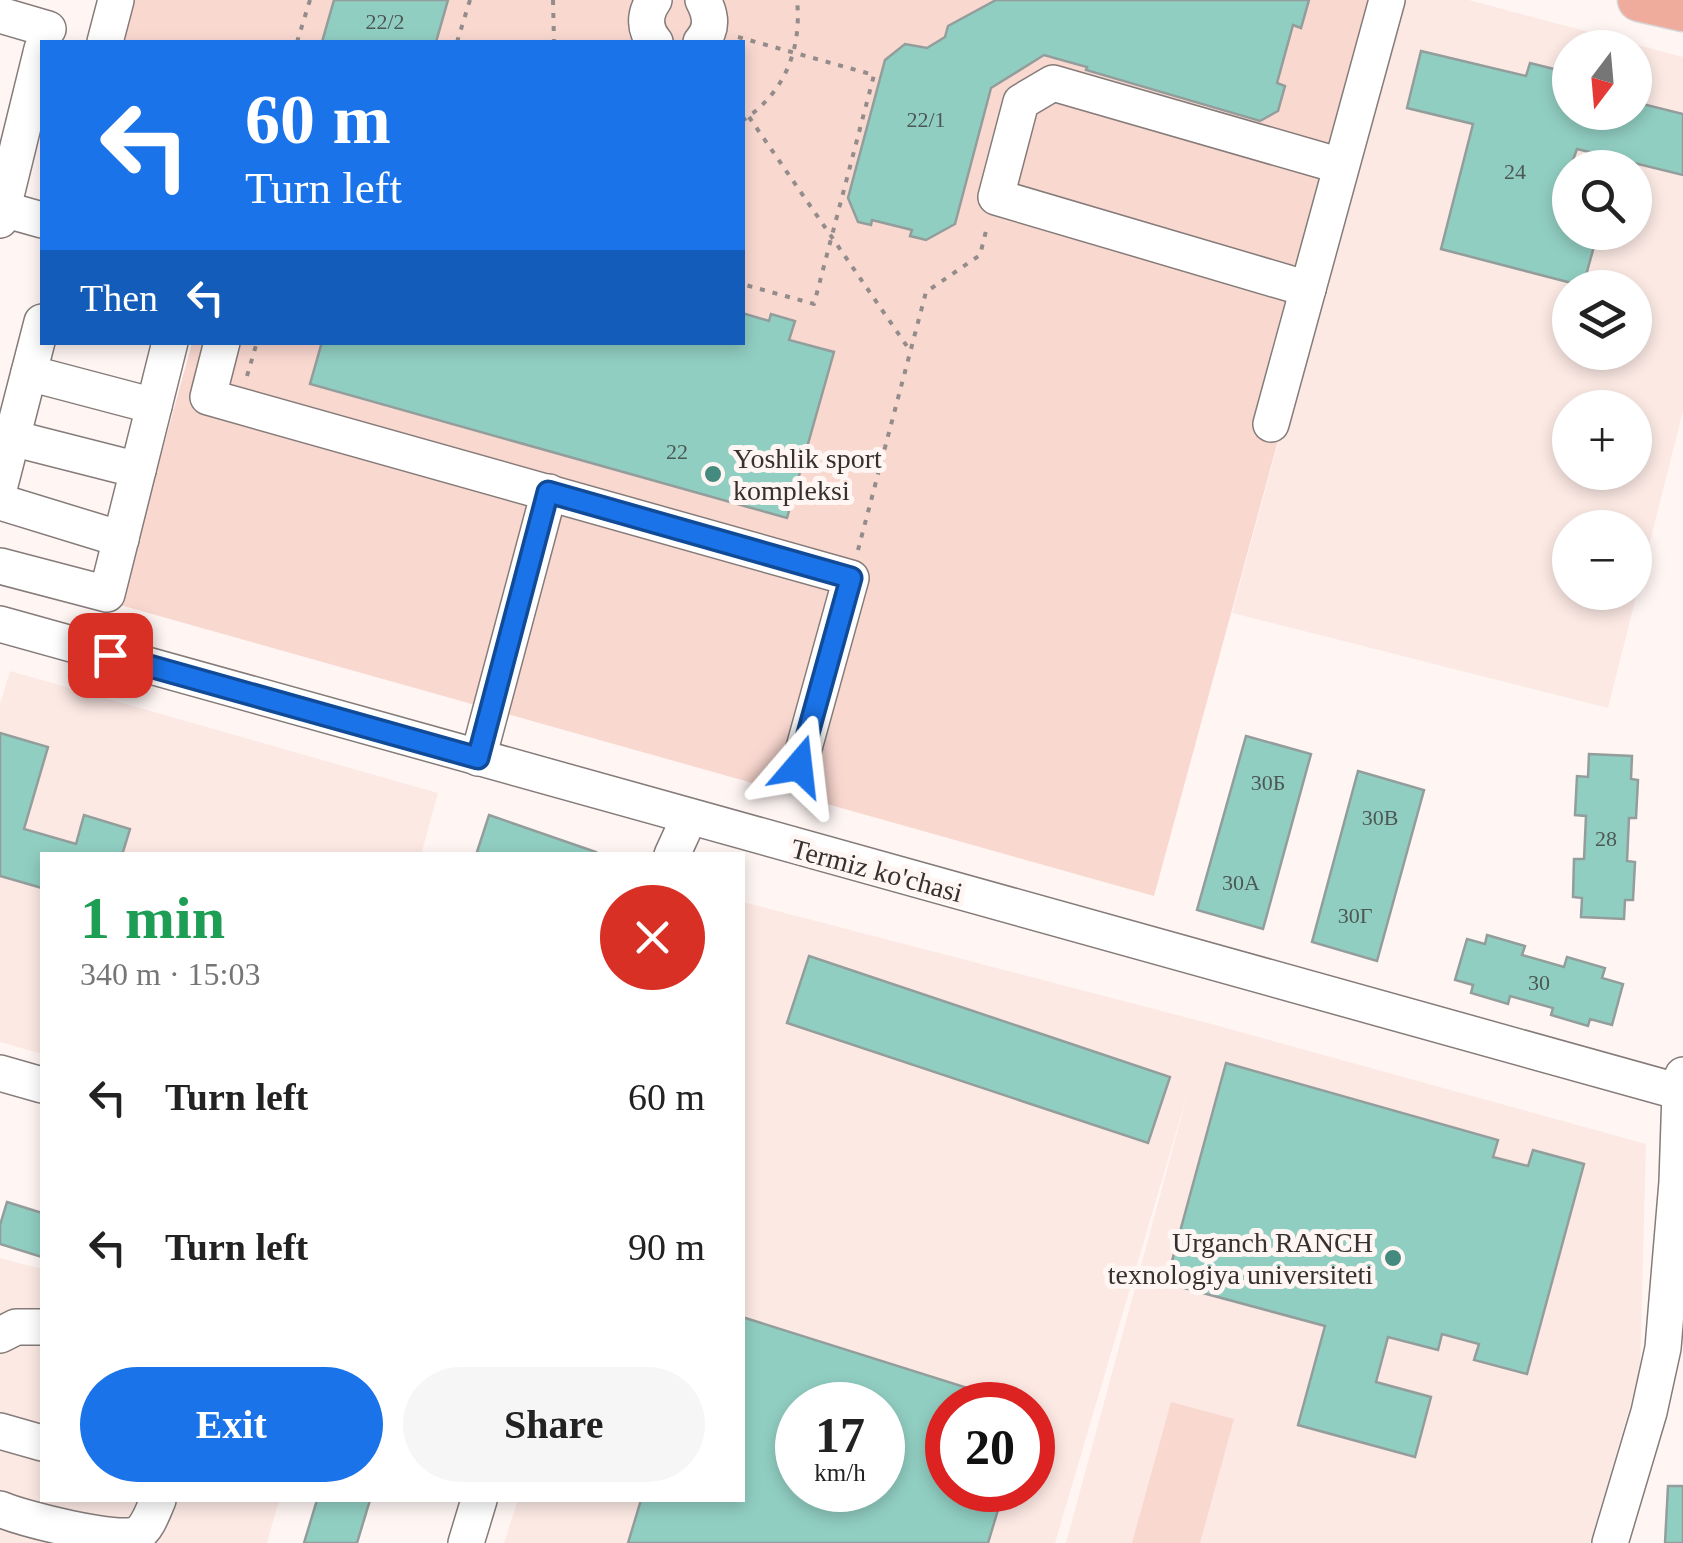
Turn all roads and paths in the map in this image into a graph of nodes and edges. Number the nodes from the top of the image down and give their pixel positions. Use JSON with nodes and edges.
{"nodes":[{"id":1,"x":116,"y":0,"type":"edge"},
{"id":2,"x":310,"y":0,"type":"edge"},
{"id":3,"x":470,"y":0,"type":"edge"},
{"id":4,"x":553,"y":0,"type":"edge"},
{"id":5,"x":654,"y":0,"type":"edge"},
{"id":6,"x":796,"y":0,"type":"edge"},
{"id":7,"x":1386,"y":0,"type":"edge"},
{"id":8,"x":1639,"y":0,"type":"edge"},
{"id":9,"x":1683,"y":10,"type":"edge"},
{"id":10,"x":0,"y":15,"type":"edge"},
{"id":11,"x":704,"y":24,"type":"edge"},
{"id":12,"x":48,"y":30,"type":"edge"},
{"id":13,"x":106,"y":40,"type":"edge"},
{"id":14,"x":299,"y":40,"type":"edge"},
{"id":15,"x":458,"y":40,"type":"edge"},
{"id":16,"x":554,"y":40,"type":"edge"},
{"id":17,"x":654,"y":40,"type":"edge"},
{"id":18,"x":794,"y":53,"type":"junction"},
{"id":19,"x":40,"y":62,"type":"edge"},
{"id":20,"x":746,"y":119,"type":"edge"},
{"id":21,"x":1340,"y":166,"type":"junction"},
{"id":22,"x":996,"y":197,"type":"junction"},
{"id":23,"x":2,"y":214,"type":"edge"},
{"id":24,"x":40,"y":220,"type":"edge"},
{"id":25,"x":832,"y":238,"type":"junction"},
{"id":26,"x":745,"y":285,"type":"edge"},
{"id":27,"x":1308,"y":289,"type":"junction"},
{"id":28,"x":40,"y":330,"type":"edge"},
{"id":29,"x":169,"y":345,"type":"edge"},
{"id":30,"x":221,"y":345,"type":"edge"},
{"id":31,"x":256,"y":345,"type":"edge"},
{"id":32,"x":910,"y":352,"type":"junction"},
{"id":33,"x":29,"y":372,"type":"junction"},
{"id":34,"x":239,"y":404,"type":"junction"},
{"id":35,"x":154,"y":406,"type":"junction"},
{"id":36,"x":1271,"y":424,"type":"dead end"},
{"id":37,"x":12,"y":438,"type":"junction"},
{"id":38,"x":138,"y":470,"type":"junction"},
{"id":39,"x":0,"y":485,"type":"edge"},
{"id":40,"x":548,"y":492,"type":"junction"},
{"id":41,"x":0,"y":502,"type":"edge"},
{"id":42,"x":121,"y":539,"type":"junction"},
{"id":43,"x":0,"y":566,"type":"edge"},
{"id":44,"x":851,"y":578,"type":"junction"},
{"id":45,"x":0,"y":624,"type":"edge"},
{"id":46,"x":478,"y":758,"type":"junction"},
{"id":47,"x":799,"y":766,"type":"dead end"},
{"id":48,"x":689,"y":818,"type":"junction"},
{"id":49,"x":673,"y":852,"type":"edge"},
{"id":50,"x":0,"y":1073,"type":"edge"},
{"id":51,"x":40,"y":1084,"type":"edge"},
{"id":52,"x":1682,"y":1084,"type":"edge"},
{"id":53,"x":40,"y":1327,"type":"edge"},
{"id":54,"x":0,"y":1336,"type":"edge"},
{"id":55,"x":0,"y":1431,"type":"edge"},
{"id":56,"x":40,"y":1442,"type":"edge"},
{"id":57,"x":157,"y":1502,"type":"edge"},
{"id":58,"x":478,"y":1502,"type":"edge"},
{"id":59,"x":0,"y":1509,"type":"edge"},
{"id":60,"x":466,"y":1543,"type":"edge"},
{"id":61,"x":1610,"y":1543,"type":"edge"}],
"edges":[{"from":1,"to":13,"type":"street"},
{"from":2,"to":14,"type":"path"},
{"from":3,"to":15,"type":"path"},
{"from":4,"to":16,"type":"path"},
{"from":5,"to":17,"type":"street"},
{"from":6,"to":18,"type":"path"},
{"from":7,"to":21,"type":"street"},
{"from":8,"to":9,"type":"main road"},
{"from":10,"to":12,"type":"street"},
{"from":11,"to":18,"type":"path"},
{"from":18,"to":20,"type":"path"},
{"from":18,"to":25,"type":"path"},
{"from":19,"to":23,"type":"street"},
{"from":20,"to":25,"type":"path"},
{"from":21,"to":22,"type":"street"},
{"from":21,"to":27,"type":"street"},
{"from":22,"to":27,"type":"street"},
{"from":22,"to":32,"type":"path"},
{"from":23,"to":24,"type":"street"},
{"from":25,"to":26,"type":"path"},
{"from":25,"to":32,"type":"path"},
{"from":27,"to":36,"type":"street"},
{"from":28,"to":33,"type":"street"},
{"from":29,"to":35,"type":"street"},
{"from":30,"to":34,"type":"street"},
{"from":31,"to":34,"type":"path"},
{"from":32,"to":44,"type":"path"},
{"from":33,"to":35,"type":"street"},
{"from":33,"to":37,"type":"street"},
{"from":34,"to":40,"type":"street"},
{"from":35,"to":38,"type":"street"},
{"from":37,"to":38,"type":"street"},
{"from":37,"to":39,"type":"street"},
{"from":38,"to":42,"type":"street"},
{"from":40,"to":44,"type":"street"},
{"from":40,"to":46,"type":"street"},
{"from":41,"to":42,"type":"street"},
{"from":42,"to":43,"type":"street"},
{"from":44,"to":47,"type":"street"},
{"from":45,"to":46,"type":"street","name":"Termiz ko'chasi"},
{"from":46,"to":48,"type":"street","name":"Termiz ko'chasi"},
{"from":48,"to":49,"type":"street"},
{"from":48,"to":52,"type":"street","name":"Termiz ko'chasi"},
{"from":50,"to":51,"type":"street"},
{"from":52,"to":61,"type":"street"},
{"from":53,"to":54,"type":"street"},
{"from":55,"to":56,"type":"street"},
{"from":57,"to":59,"type":"street"},
{"from":58,"to":60,"type":"street"}]}
